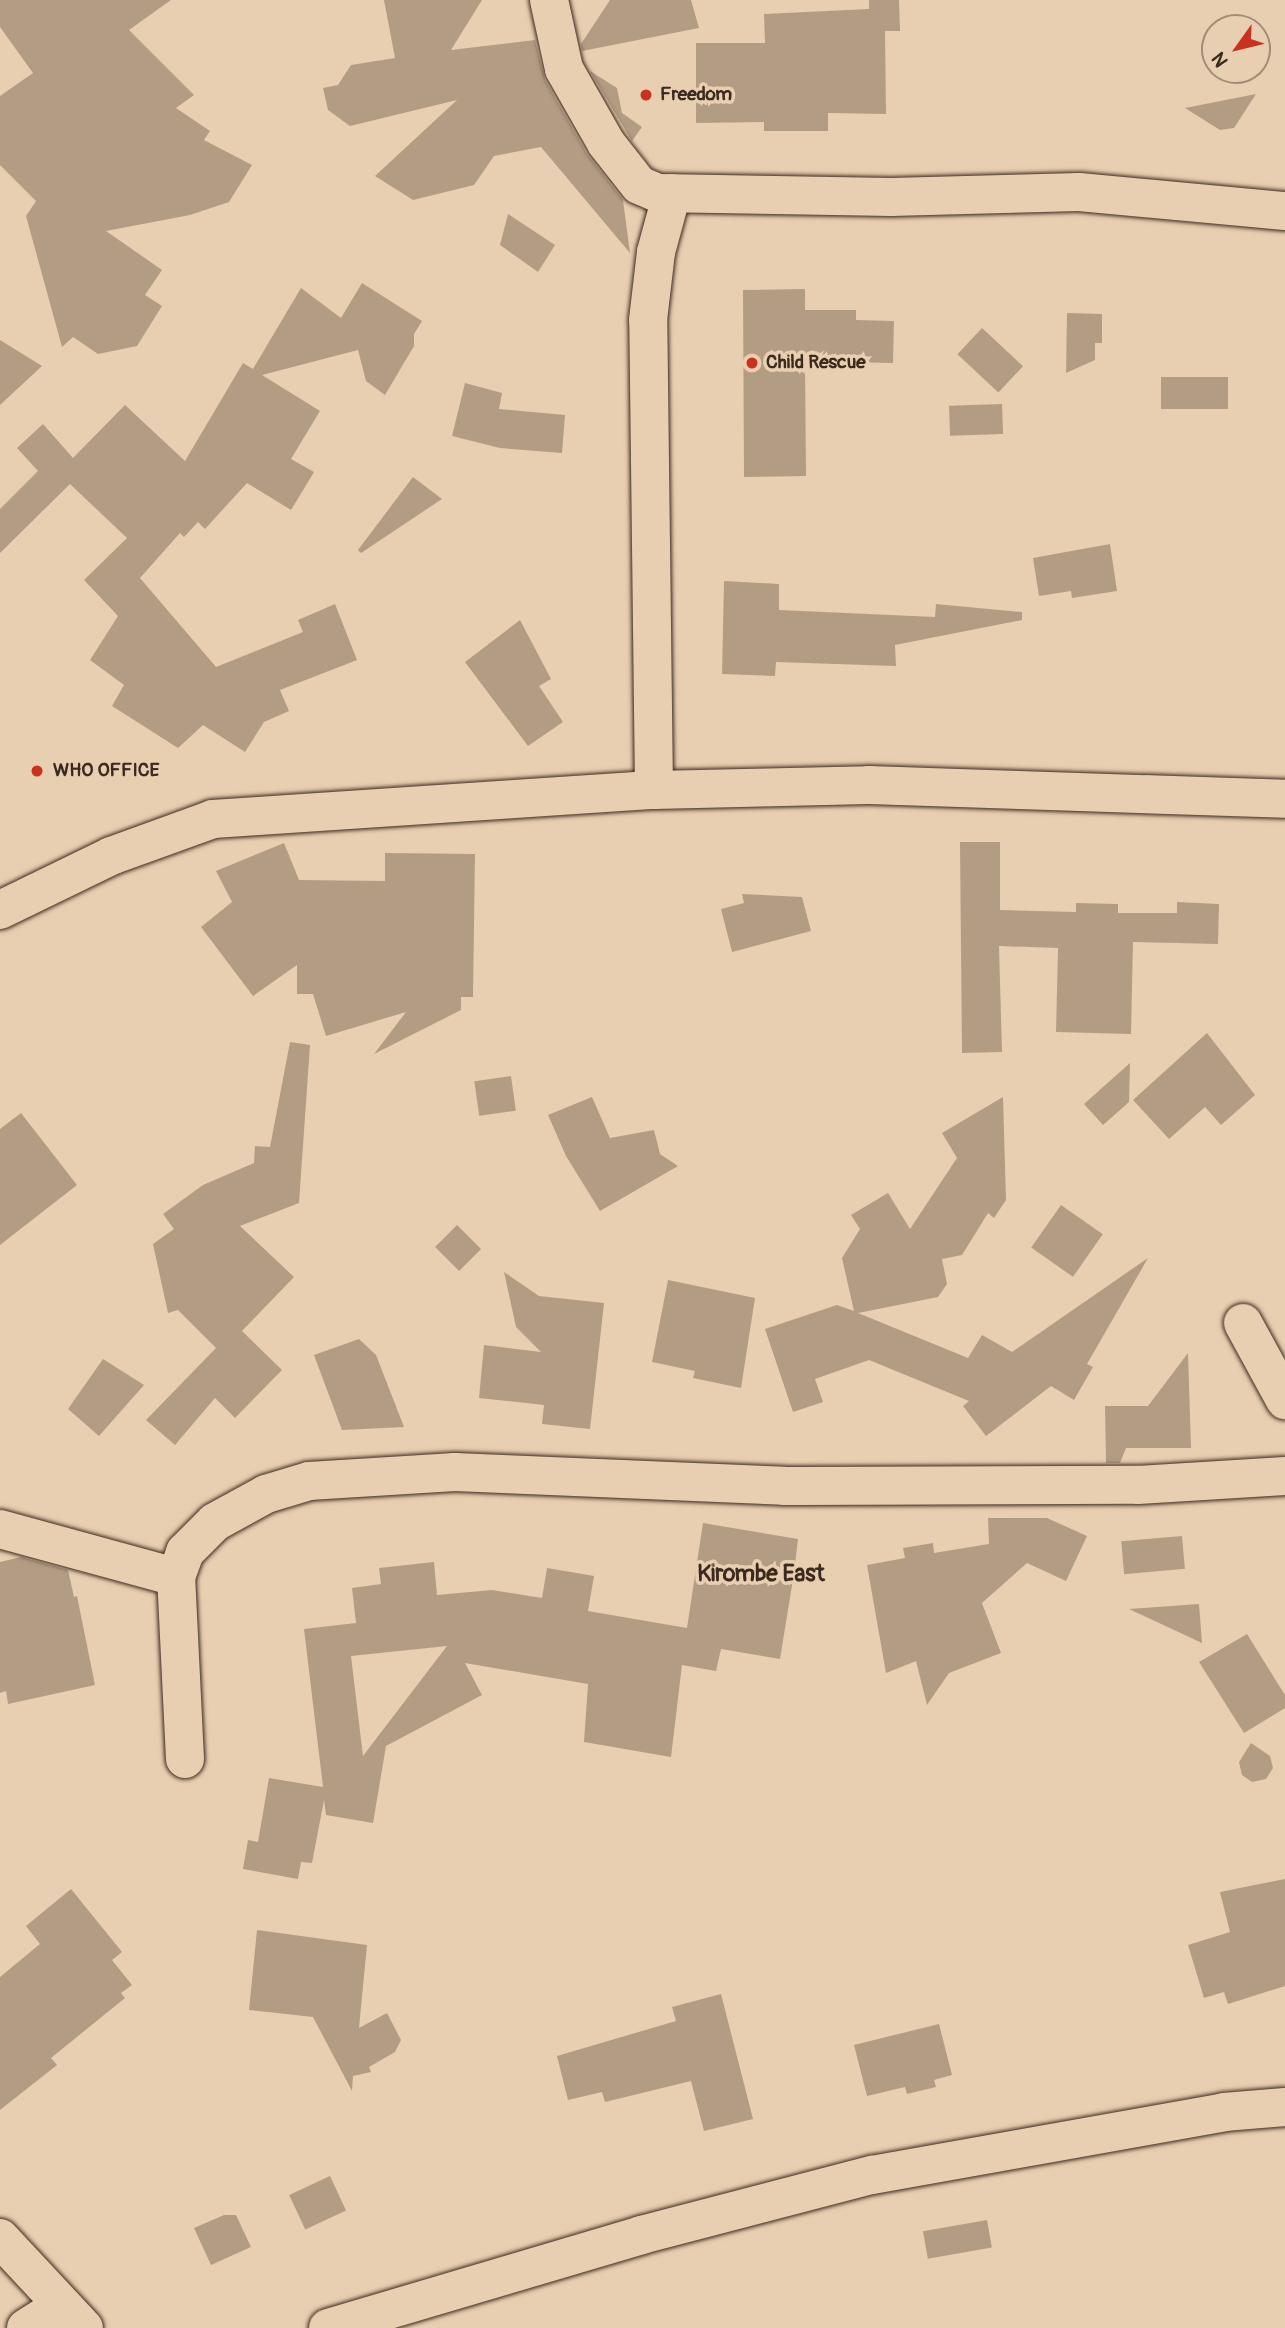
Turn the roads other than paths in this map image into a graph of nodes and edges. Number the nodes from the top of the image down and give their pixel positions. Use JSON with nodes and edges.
{"nodes":[{"id":1,"x":549,"y":0,"type":"edge"},
{"id":2,"x":672,"y":193,"type":"junction"},
{"id":3,"x":1285,"y":211,"type":"edge"},
{"id":4,"x":654,"y":790,"type":"junction"},
{"id":5,"x":1285,"y":799,"type":"edge"},
{"id":6,"x":0,"y":910,"type":"edge"},
{"id":7,"x":1243,"y":1323,"type":"dead end"},
{"id":8,"x":1285,"y":1400,"type":"edge"},
{"id":9,"x":1285,"y":1476,"type":"edge"},
{"id":10,"x":0,"y":1529,"type":"edge"},
{"id":11,"x":176,"y":1577,"type":"junction"},
{"id":12,"x":186,"y":1759,"type":"dead end"},
{"id":13,"x":1285,"y":2106,"type":"edge"},
{"id":14,"x":0,"y":2238,"type":"edge"},
{"id":15,"x":73,"y":2317,"type":"edge"},
{"id":16,"x":26,"y":2328,"type":"edge"},
{"id":17,"x":328,"y":2328,"type":"edge"}],
"edges":[{"from":1,"to":2,"type":"street"},
{"from":2,"to":3,"type":"street"},
{"from":2,"to":4,"type":"street"},
{"from":4,"to":5,"type":"street"},
{"from":4,"to":6,"type":"street"},
{"from":7,"to":8,"type":"street"},
{"from":9,"to":11,"type":"street"},
{"from":10,"to":11,"type":"street"},
{"from":11,"to":12,"type":"street"},
{"from":13,"to":17,"type":"street"},
{"from":14,"to":15,"type":"street"},
{"from":15,"to":16,"type":"street"}]}
